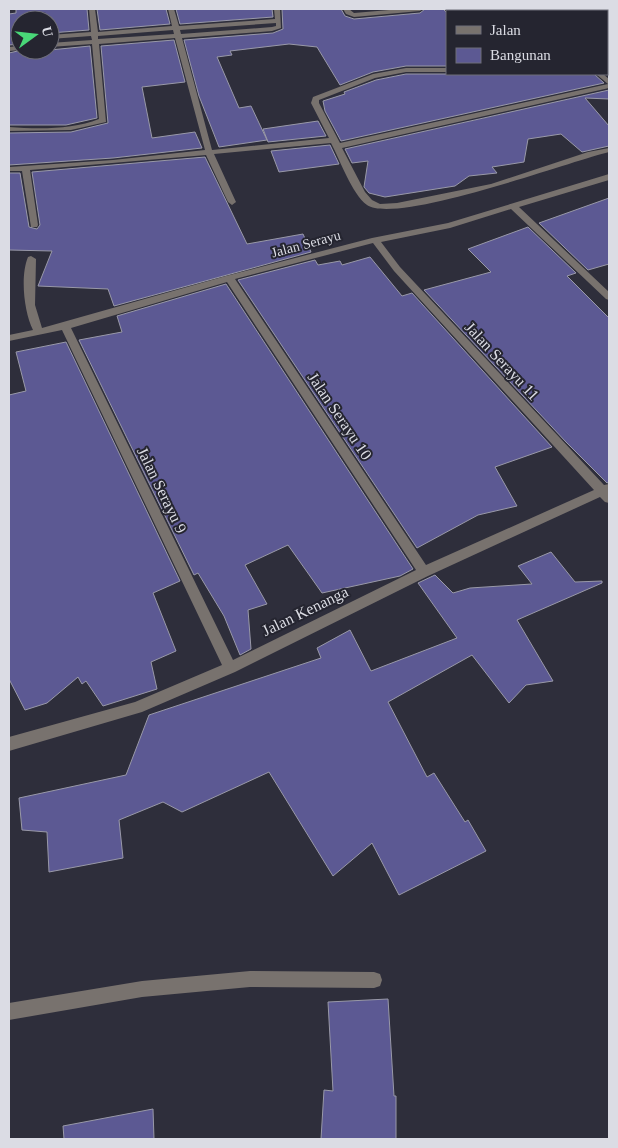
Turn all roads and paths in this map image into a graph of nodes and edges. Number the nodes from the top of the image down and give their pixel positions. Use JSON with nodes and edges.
{"nodes":[{"id":1,"x":92,"y":9,"type":"edge"},
{"id":2,"x":171,"y":9,"type":"edge"},
{"id":3,"x":277,"y":9,"type":"edge"},
{"id":4,"x":346,"y":9,"type":"edge"},
{"id":5,"x":420,"y":9,"type":"edge"},
{"id":6,"x":177,"y":32,"type":"junction"},
{"id":7,"x":95,"y":33,"type":"junction"},
{"id":8,"x":60,"y":35,"type":"edge"},
{"id":9,"x":96,"y":42,"type":"junction"},
{"id":10,"x":60,"y":44,"type":"edge"},
{"id":11,"x":446,"y":70,"type":"edge"},
{"id":12,"x":609,"y":86,"type":"edge"},
{"id":13,"x":9,"y":129,"type":"edge"},
{"id":14,"x":336,"y":143,"type":"junction"},
{"id":15,"x":609,"y":150,"type":"edge"},
{"id":16,"x":210,"y":152,"type":"junction"},
{"id":17,"x":26,"y":168,"type":"junction"},
{"id":18,"x":9,"y":169,"type":"edge"},
{"id":19,"x":609,"y":177,"type":"edge"},
{"id":20,"x":232,"y":202,"type":"dead end"},
{"id":21,"x":514,"y":207,"type":"junction"},
{"id":22,"x":34,"y":225,"type":"dead end"},
{"id":23,"x":375,"y":240,"type":"junction"},
{"id":24,"x":31,"y":259,"type":"dead end"},
{"id":25,"x":229,"y":278,"type":"junction"},
{"id":26,"x":609,"y":297,"type":"edge"},
{"id":27,"x":65,"y":326,"type":"junction"},
{"id":28,"x":39,"y":332,"type":"junction"},
{"id":29,"x":9,"y":338,"type":"edge"},
{"id":30,"x":607,"y":493,"type":"edge"},
{"id":31,"x":424,"y":572,"type":"junction"},
{"id":32,"x":230,"y":668,"type":"junction"},
{"id":33,"x":9,"y":742,"type":"edge"},
{"id":34,"x":374,"y":980,"type":"dead end"},
{"id":35,"x":9,"y":1012,"type":"edge"}],
"edges":[{"from":1,"to":7,"type":"street"},
{"from":2,"to":6,"type":"street"},
{"from":3,"to":6,"type":"street"},
{"from":4,"to":5,"type":"street"},
{"from":6,"to":7,"type":"street"},
{"from":6,"to":9,"type":"street"},
{"from":6,"to":16,"type":"street"},
{"from":7,"to":8,"type":"street"},
{"from":7,"to":9,"type":"street"},
{"from":9,"to":10,"type":"street"},
{"from":9,"to":13,"type":"street"},
{"from":11,"to":14,"type":"street"},
{"from":12,"to":14,"type":"street"},
{"from":14,"to":15,"type":"street"},
{"from":14,"to":16,"type":"street"},
{"from":16,"to":17,"type":"street"},
{"from":16,"to":20,"type":"street"},
{"from":17,"to":18,"type":"street"},
{"from":17,"to":22,"type":"street"},
{"from":19,"to":21,"type":"street","name":"Jalan Serayu"},
{"from":21,"to":23,"type":"street","name":"Jalan Serayu"},
{"from":21,"to":26,"type":"street"},
{"from":23,"to":25,"type":"street","name":"Jalan Serayu"},
{"from":23,"to":30,"type":"street","name":"Jalan Serayu 11"},
{"from":24,"to":28,"type":"street"},
{"from":25,"to":27,"type":"street","name":"Jalan Serayu"},
{"from":25,"to":31,"type":"street","name":"Jalan Serayu 10"},
{"from":27,"to":28,"type":"street","name":"Jalan Serayu"},
{"from":27,"to":32,"type":"street","name":"Jalan Serayu 9"},
{"from":28,"to":29,"type":"street","name":"Jalan Serayu"},
{"from":30,"to":31,"type":"street","name":"Jalan Kenanga"},
{"from":31,"to":32,"type":"street","name":"Jalan Kenanga"},
{"from":32,"to":33,"type":"street","name":"Jalan Kenanga"},
{"from":34,"to":35,"type":"street"}]}
